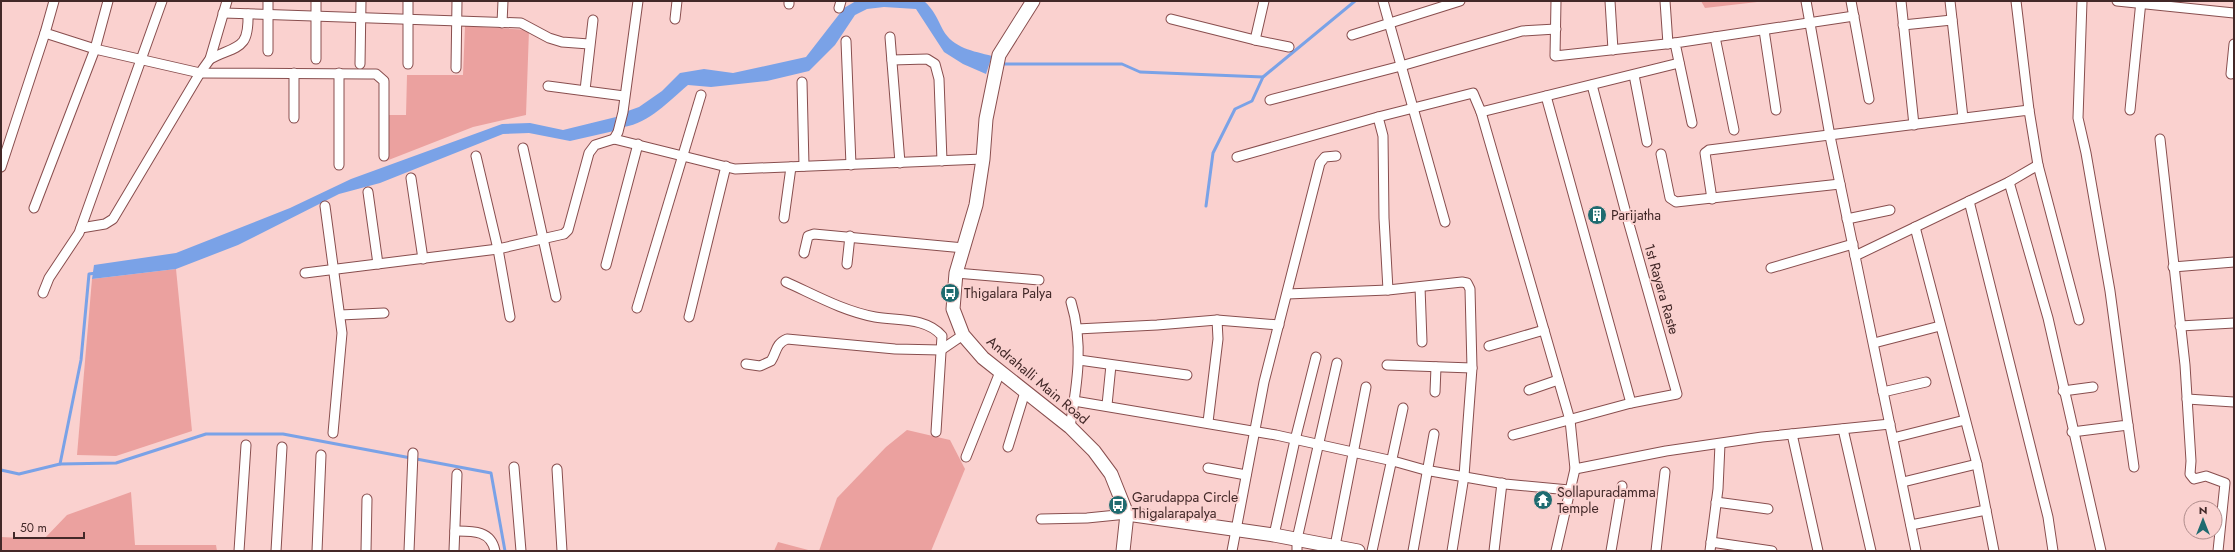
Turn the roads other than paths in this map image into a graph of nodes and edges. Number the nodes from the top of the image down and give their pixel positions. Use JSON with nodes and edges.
{"nodes":[{"id":1,"x":54,"y":1,"type":"edge"},
{"id":2,"x":108,"y":1,"type":"edge"},
{"id":3,"x":162,"y":1,"type":"edge"},
{"id":4,"x":227,"y":1,"type":"edge"},
{"id":5,"x":268,"y":1,"type":"edge"},
{"id":6,"x":316,"y":1,"type":"edge"},
{"id":7,"x":361,"y":1,"type":"edge"},
{"id":8,"x":408,"y":1,"type":"edge"},
{"id":9,"x":457,"y":1,"type":"edge"},
{"id":10,"x":503,"y":1,"type":"edge"},
{"id":11,"x":638,"y":1,"type":"edge"},
{"id":12,"x":677,"y":1,"type":"edge"},
{"id":13,"x":1033,"y":1,"type":"edge"},
{"id":14,"x":1264,"y":1,"type":"edge"},
{"id":15,"x":1383,"y":1,"type":"edge"},
{"id":16,"x":1460,"y":1,"type":"edge"},
{"id":17,"x":1556,"y":1,"type":"edge"},
{"id":18,"x":1610,"y":1,"type":"edge"},
{"id":19,"x":1665,"y":1,"type":"edge"},
{"id":20,"x":1806,"y":1,"type":"edge"},
{"id":21,"x":1851,"y":1,"type":"edge"},
{"id":22,"x":1901,"y":1,"type":"edge"},
{"id":23,"x":1950,"y":1,"type":"edge"},
{"id":24,"x":2016,"y":1,"type":"edge"},
{"id":25,"x":2082,"y":1,"type":"edge"},
{"id":26,"x":2117,"y":1,"type":"edge"},
{"id":27,"x":2141,"y":2,"type":"edge"},
{"id":28,"x":1432,"y":5,"type":"edge"},
{"id":29,"x":223,"y":13,"type":"junction"},
{"id":30,"x":2234,"y":13,"type":"edge"},
{"id":31,"x":248,"y":14,"type":"junction"},
{"id":32,"x":268,"y":14,"type":"junction"},
{"id":33,"x":316,"y":16,"type":"junction"},
{"id":34,"x":1854,"y":16,"type":"junction"},
{"id":35,"x":361,"y":18,"type":"junction"},
{"id":36,"x":674,"y":19,"type":"dead end"},
{"id":37,"x":1171,"y":19,"type":"dead end"},
{"id":38,"x":408,"y":20,"type":"junction"},
{"id":39,"x":593,"y":20,"type":"dead end"},
{"id":40,"x":1952,"y":20,"type":"junction"},
{"id":41,"x":456,"y":21,"type":"junction"},
{"id":42,"x":1810,"y":22,"type":"junction"},
{"id":43,"x":502,"y":23,"type":"junction"},
{"id":44,"x":1390,"y":23,"type":"junction"},
{"id":45,"x":1903,"y":25,"type":"junction"},
{"id":46,"x":1556,"y":29,"type":"junction"},
{"id":47,"x":1764,"y":30,"type":"junction"},
{"id":48,"x":45,"y":33,"type":"junction"},
{"id":49,"x":1352,"y":35,"type":"dead end"},
{"id":50,"x":890,"y":37,"type":"dead end"},
{"id":51,"x":1715,"y":37,"type":"junction"},
{"id":52,"x":1255,"y":40,"type":"junction"},
{"id":53,"x":846,"y":41,"type":"dead end"},
{"id":54,"x":1671,"y":43,"type":"junction"},
{"id":55,"x":589,"y":44,"type":"junction"},
{"id":56,"x":2234,"y":44,"type":"edge"},
{"id":57,"x":1289,"y":47,"type":"dead end"},
{"id":58,"x":95,"y":49,"type":"junction"},
{"id":59,"x":1613,"y":50,"type":"junction"},
{"id":60,"x":268,"y":51,"type":"dead end"},
{"id":61,"x":210,"y":59,"type":"junction"},
{"id":62,"x":316,"y":59,"type":"dead end"},
{"id":63,"x":892,"y":60,"type":"junction"},
{"id":64,"x":142,"y":61,"type":"junction"},
{"id":65,"x":1679,"y":63,"type":"junction"},
{"id":66,"x":360,"y":64,"type":"dead end"},
{"id":67,"x":408,"y":64,"type":"dead end"},
{"id":68,"x":1401,"y":66,"type":"junction"},
{"id":69,"x":456,"y":68,"type":"dead end"},
{"id":70,"x":200,"y":73,"type":"junction"},
{"id":71,"x":294,"y":73,"type":"junction"},
{"id":72,"x":338,"y":73,"type":"junction"},
{"id":73,"x":2231,"y":74,"type":"dead end"},
{"id":74,"x":1634,"y":76,"type":"junction"},
{"id":75,"x":802,"y":82,"type":"dead end"},
{"id":76,"x":1592,"y":85,"type":"junction"},
{"id":77,"x":548,"y":86,"type":"dead end"},
{"id":78,"x":585,"y":90,"type":"junction"},
{"id":79,"x":701,"y":95,"type":"dead end"},
{"id":80,"x":624,"y":96,"type":"junction"},
{"id":81,"x":1546,"y":96,"type":"junction"},
{"id":82,"x":1870,"y":99,"type":"dead end"},
{"id":83,"x":1270,"y":100,"type":"dead end"},
{"id":84,"x":1414,"y":108,"type":"junction"},
{"id":85,"x":1776,"y":110,"type":"dead end"},
{"id":86,"x":2029,"y":110,"type":"junction"},
{"id":87,"x":2130,"y":110,"type":"dead end"},
{"id":88,"x":1481,"y":112,"type":"junction"},
{"id":89,"x":1378,"y":117,"type":"junction"},
{"id":90,"x":294,"y":118,"type":"dead end"},
{"id":91,"x":1963,"y":118,"type":"junction"},
{"id":92,"x":1692,"y":123,"type":"dead end"},
{"id":93,"x":1914,"y":125,"type":"junction"},
{"id":94,"x":1734,"y":130,"type":"dead end"},
{"id":95,"x":616,"y":136,"type":"junction"},
{"id":96,"x":1830,"y":136,"type":"junction"},
{"id":97,"x":2160,"y":139,"type":"dead end"},
{"id":98,"x":1647,"y":142,"type":"dead end"},
{"id":99,"x":638,"y":144,"type":"junction"},
{"id":100,"x":524,"y":148,"type":"dead end"},
{"id":101,"x":1661,"y":154,"type":"dead end"},
{"id":102,"x":384,"y":156,"type":"dead end"},
{"id":103,"x":476,"y":156,"type":"dead end"},
{"id":104,"x":683,"y":156,"type":"junction"},
{"id":105,"x":1336,"y":156,"type":"dead end"},
{"id":106,"x":1237,"y":157,"type":"dead end"},
{"id":107,"x":983,"y":159,"type":"junction"},
{"id":108,"x":942,"y":161,"type":"junction"},
{"id":109,"x":900,"y":163,"type":"junction"},
{"id":110,"x":339,"y":165,"type":"dead end"},
{"id":111,"x":851,"y":165,"type":"junction"},
{"id":112,"x":2038,"y":165,"type":"junction"},
{"id":113,"x":726,"y":166,"type":"junction"},
{"id":114,"x":804,"y":166,"type":"junction"},
{"id":115,"x":1,"y":167,"type":"edge"},
{"id":116,"x":792,"y":167,"type":"junction"},
{"id":117,"x":411,"y":178,"type":"dead end"},
{"id":118,"x":2009,"y":182,"type":"junction"},
{"id":119,"x":1840,"y":184,"type":"junction"},
{"id":120,"x":368,"y":192,"type":"dead end"},
{"id":121,"x":1712,"y":199,"type":"junction"},
{"id":122,"x":1969,"y":201,"type":"junction"},
{"id":123,"x":325,"y":206,"type":"dead end"},
{"id":124,"x":34,"y":208,"type":"dead end"},
{"id":125,"x":1890,"y":210,"type":"dead end"},
{"id":126,"x":784,"y":218,"type":"dead end"},
{"id":127,"x":1847,"y":219,"type":"junction"},
{"id":128,"x":1445,"y":222,"type":"dead end"},
{"id":129,"x":1915,"y":227,"type":"junction"},
{"id":130,"x":81,"y":228,"type":"junction"},
{"id":131,"x":850,"y":236,"type":"junction"},
{"id":132,"x":543,"y":239,"type":"junction"},
{"id":133,"x":1852,"y":244,"type":"junction"},
{"id":134,"x":964,"y":248,"type":"junction"},
{"id":135,"x":498,"y":250,"type":"junction"},
{"id":136,"x":804,"y":253,"type":"dead end"},
{"id":137,"x":1855,"y":256,"type":"junction"},
{"id":138,"x":423,"y":259,"type":"junction"},
{"id":139,"x":2234,"y":262,"type":"edge"},
{"id":140,"x":378,"y":264,"type":"junction"},
{"id":141,"x":606,"y":264,"type":"dead end"},
{"id":142,"x":846,"y":264,"type":"dead end"},
{"id":143,"x":2173,"y":267,"type":"junction"},
{"id":144,"x":1771,"y":268,"type":"dead end"},
{"id":145,"x":332,"y":270,"type":"junction"},
{"id":146,"x":305,"y":273,"type":"dead end"},
{"id":147,"x":956,"y":273,"type":"junction"},
{"id":148,"x":1039,"y":280,"type":"dead end"},
{"id":149,"x":786,"y":282,"type":"dead end"},
{"id":150,"x":1420,"y":287,"type":"junction"},
{"id":151,"x":1388,"y":290,"type":"junction"},
{"id":152,"x":43,"y":294,"type":"dead end"},
{"id":153,"x":1287,"y":294,"type":"junction"},
{"id":154,"x":556,"y":297,"type":"dead end"},
{"id":155,"x":1071,"y":302,"type":"dead end"},
{"id":156,"x":638,"y":308,"type":"dead end"},
{"id":157,"x":384,"y":313,"type":"dead end"},
{"id":158,"x":340,"y":315,"type":"junction"},
{"id":159,"x":510,"y":317,"type":"dead end"},
{"id":160,"x":689,"y":317,"type":"dead end"},
{"id":161,"x":1217,"y":320,"type":"junction"},
{"id":162,"x":2079,"y":320,"type":"dead end"},
{"id":163,"x":2234,"y":322,"type":"edge"},
{"id":164,"x":1279,"y":325,"type":"junction"},
{"id":165,"x":1940,"y":326,"type":"junction"},
{"id":166,"x":2180,"y":326,"type":"junction"},
{"id":167,"x":1078,"y":329,"type":"junction"},
{"id":168,"x":1544,"y":330,"type":"junction"},
{"id":169,"x":963,"y":335,"type":"junction"},
{"id":170,"x":1422,"y":342,"type":"dead end"},
{"id":171,"x":1874,"y":343,"type":"junction"},
{"id":172,"x":1489,"y":346,"type":"dead end"},
{"id":173,"x":941,"y":350,"type":"junction"},
{"id":174,"x":1316,"y":357,"type":"dead end"},
{"id":175,"x":1079,"y":360,"type":"junction"},
{"id":176,"x":1337,"y":363,"type":"dead end"},
{"id":177,"x":746,"y":364,"type":"dead end"},
{"id":178,"x":1111,"y":364,"type":"junction"},
{"id":179,"x":1387,"y":365,"type":"dead end"},
{"id":180,"x":1436,"y":367,"type":"junction"},
{"id":181,"x":1472,"y":368,"type":"junction"},
{"id":182,"x":1000,"y":372,"type":"junction"},
{"id":183,"x":1187,"y":375,"type":"dead end"},
{"id":184,"x":1558,"y":380,"type":"junction"},
{"id":185,"x":1926,"y":382,"type":"dead end"},
{"id":186,"x":1366,"y":387,"type":"dead end"},
{"id":187,"x":2093,"y":387,"type":"dead end"},
{"id":188,"x":1529,"y":390,"type":"dead end"},
{"id":189,"x":2063,"y":391,"type":"junction"},
{"id":190,"x":1025,"y":392,"type":"junction"},
{"id":191,"x":1435,"y":392,"type":"dead end"},
{"id":192,"x":1884,"y":392,"type":"junction"},
{"id":193,"x":2187,"y":399,"type":"junction"},
{"id":194,"x":1074,"y":401,"type":"junction"},
{"id":195,"x":2234,"y":402,"type":"edge"},
{"id":196,"x":1632,"y":403,"type":"junction"},
{"id":197,"x":1107,"y":405,"type":"junction"},
{"id":198,"x":1403,"y":408,"type":"dead end"},
{"id":199,"x":1570,"y":420,"type":"junction"},
{"id":200,"x":1965,"y":420,"type":"junction"},
{"id":201,"x":1208,"y":422,"type":"junction"},
{"id":202,"x":1890,"y":424,"type":"junction"},
{"id":203,"x":2128,"y":425,"type":"junction"},
{"id":204,"x":1070,"y":427,"type":"junction"},
{"id":205,"x":1843,"y":429,"type":"junction"},
{"id":206,"x":1254,"y":431,"type":"junction"},
{"id":207,"x":936,"y":432,"type":"dead end"},
{"id":208,"x":2072,"y":432,"type":"junction"},
{"id":209,"x":333,"y":433,"type":"dead end"},
{"id":210,"x":1434,"y":434,"type":"dead end"},
{"id":211,"x":1792,"y":434,"type":"junction"},
{"id":212,"x":1513,"y":435,"type":"dead end"},
{"id":213,"x":1893,"y":438,"type":"junction"},
{"id":214,"x":1295,"y":440,"type":"junction"},
{"id":215,"x":1319,"y":444,"type":"junction"},
{"id":216,"x":1720,"y":444,"type":"junction"},
{"id":217,"x":246,"y":445,"type":"dead end"},
{"id":218,"x":282,"y":447,"type":"dead end"},
{"id":219,"x":1008,"y":447,"type":"dead end"},
{"id":220,"x":1352,"y":452,"type":"junction"},
{"id":221,"x":321,"y":456,"type":"dead end"},
{"id":222,"x":966,"y":457,"type":"dead end"},
{"id":223,"x":413,"y":458,"type":"dead end"},
{"id":224,"x":1393,"y":461,"type":"junction"},
{"id":225,"x":1977,"y":464,"type":"junction"},
{"id":226,"x":514,"y":467,"type":"dead end"},
{"id":227,"x":2134,"y":467,"type":"dead end"},
{"id":228,"x":1208,"y":468,"type":"dead end"},
{"id":229,"x":557,"y":469,"type":"dead end"},
{"id":230,"x":1429,"y":470,"type":"junction"},
{"id":231,"x":1575,"y":470,"type":"junction"},
{"id":232,"x":1665,"y":472,"type":"dead end"},
{"id":233,"x":456,"y":474,"type":"dead end"},
{"id":234,"x":1246,"y":475,"type":"junction"},
{"id":235,"x":1464,"y":476,"type":"junction"},
{"id":236,"x":1903,"y":482,"type":"junction"},
{"id":237,"x":1502,"y":483,"type":"junction"},
{"id":238,"x":1622,"y":486,"type":"dead end"},
{"id":239,"x":1569,"y":490,"type":"junction"},
{"id":240,"x":367,"y":498,"type":"dead end"},
{"id":241,"x":1716,"y":502,"type":"junction"},
{"id":242,"x":1768,"y":509,"type":"dead end"},
{"id":243,"x":1986,"y":510,"type":"junction"},
{"id":244,"x":1127,"y":514,"type":"junction"},
{"id":245,"x":1041,"y":519,"type":"dead end"},
{"id":246,"x":1911,"y":525,"type":"junction"},
{"id":247,"x":1236,"y":529,"type":"junction"},
{"id":248,"x":455,"y":531,"type":"junction"},
{"id":249,"x":1274,"y":535,"type":"junction"},
{"id":250,"x":1297,"y":545,"type":"edge"},
{"id":251,"x":1334,"y":546,"type":"junction"},
{"id":252,"x":1710,"y":547,"type":"edge"},
{"id":253,"x":239,"y":551,"type":"edge"},
{"id":254,"x":276,"y":551,"type":"edge"},
{"id":255,"x":317,"y":551,"type":"edge"},
{"id":256,"x":366,"y":551,"type":"edge"},
{"id":257,"x":409,"y":551,"type":"edge"},
{"id":258,"x":454,"y":551,"type":"edge"},
{"id":259,"x":495,"y":551,"type":"edge"},
{"id":260,"x":521,"y":551,"type":"edge"},
{"id":261,"x":562,"y":551,"type":"edge"},
{"id":262,"x":1123,"y":551,"type":"edge"},
{"id":263,"x":1232,"y":551,"type":"edge"},
{"id":264,"x":1356,"y":551,"type":"edge"},
{"id":265,"x":1372,"y":551,"type":"edge"},
{"id":266,"x":1414,"y":551,"type":"edge"},
{"id":267,"x":1452,"y":551,"type":"edge"},
{"id":268,"x":1494,"y":551,"type":"edge"},
{"id":269,"x":1556,"y":551,"type":"edge"},
{"id":270,"x":1611,"y":551,"type":"edge"},
{"id":271,"x":1656,"y":551,"type":"edge"},
{"id":272,"x":1772,"y":551,"type":"edge"},
{"id":273,"x":1818,"y":551,"type":"edge"},
{"id":274,"x":1871,"y":551,"type":"edge"},
{"id":275,"x":1916,"y":551,"type":"edge"},
{"id":276,"x":1994,"y":551,"type":"edge"},
{"id":277,"x":2054,"y":551,"type":"edge"},
{"id":278,"x":2101,"y":551,"type":"edge"},
{"id":279,"x":2218,"y":551,"type":"edge"}],
"edges":[{"from":1,"to":48,"type":"street"},
{"from":2,"to":58,"type":"street"},
{"from":3,"to":64,"type":"street"},
{"from":4,"to":29,"type":"street"},
{"from":5,"to":32,"type":"street"},
{"from":6,"to":33,"type":"street"},
{"from":7,"to":35,"type":"street"},
{"from":8,"to":38,"type":"street"},
{"from":9,"to":41,"type":"street"},
{"from":10,"to":43,"type":"street"},
{"from":11,"to":80,"type":"street"},
{"from":12,"to":36,"type":"street"},
{"from":13,"to":107,"type":"main road","name":"Andrahalli Main Road"},
{"from":14,"to":52,"type":"street"},
{"from":15,"to":44,"type":"street"},
{"from":16,"to":28,"type":"street"},
{"from":17,"to":46,"type":"street"},
{"from":18,"to":59,"type":"street"},
{"from":19,"to":54,"type":"street"},
{"from":20,"to":42,"type":"street"},
{"from":21,"to":34,"type":"street"},
{"from":22,"to":45,"type":"street"},
{"from":23,"to":40,"type":"street"},
{"from":24,"to":86,"type":"street"},
{"from":25,"to":203,"type":"street"},
{"from":26,"to":27,"type":"street"},
{"from":27,"to":30,"type":"street"},
{"from":27,"to":87,"type":"street"},
{"from":28,"to":44,"type":"street"},
{"from":29,"to":31,"type":"street"},
{"from":29,"to":61,"type":"street"},
{"from":31,"to":32,"type":"street"},
{"from":31,"to":61,"type":"street"},
{"from":32,"to":33,"type":"street"},
{"from":32,"to":60,"type":"street"},
{"from":33,"to":35,"type":"street"},
{"from":33,"to":62,"type":"street"},
{"from":34,"to":42,"type":"street"},
{"from":34,"to":82,"type":"street"},
{"from":35,"to":38,"type":"street"},
{"from":35,"to":66,"type":"street"},
{"from":37,"to":52,"type":"street"},
{"from":38,"to":41,"type":"street"},
{"from":38,"to":67,"type":"street"},
{"from":39,"to":55,"type":"street"},
{"from":40,"to":45,"type":"street"},
{"from":40,"to":91,"type":"street"},
{"from":41,"to":43,"type":"street"},
{"from":41,"to":69,"type":"street"},
{"from":42,"to":47,"type":"street"},
{"from":42,"to":96,"type":"street"},
{"from":43,"to":55,"type":"street"},
{"from":44,"to":49,"type":"street"},
{"from":44,"to":68,"type":"street"},
{"from":45,"to":93,"type":"street"},
{"from":46,"to":59,"type":"street"},
{"from":46,"to":68,"type":"street"},
{"from":47,"to":51,"type":"street"},
{"from":47,"to":85,"type":"street"},
{"from":48,"to":58,"type":"street"},
{"from":48,"to":115,"type":"street"},
{"from":50,"to":63,"type":"street"},
{"from":51,"to":54,"type":"street"},
{"from":51,"to":94,"type":"street"},
{"from":52,"to":57,"type":"street"},
{"from":53,"to":111,"type":"street"},
{"from":54,"to":59,"type":"street"},
{"from":54,"to":65,"type":"street"},
{"from":55,"to":78,"type":"street"},
{"from":56,"to":73,"type":"street"},
{"from":58,"to":64,"type":"street"},
{"from":58,"to":124,"type":"street"},
{"from":61,"to":70,"type":"street"},
{"from":63,"to":108,"type":"street"},
{"from":63,"to":109,"type":"street"},
{"from":64,"to":70,"type":"street"},
{"from":64,"to":130,"type":"street"},
{"from":65,"to":74,"type":"street"},
{"from":65,"to":92,"type":"street"},
{"from":68,"to":83,"type":"street"},
{"from":68,"to":84,"type":"street"},
{"from":70,"to":71,"type":"street"},
{"from":70,"to":130,"type":"street"},
{"from":71,"to":72,"type":"street"},
{"from":71,"to":90,"type":"street"},
{"from":72,"to":102,"type":"street"},
{"from":72,"to":110,"type":"street"},
{"from":74,"to":76,"type":"street"},
{"from":74,"to":98,"type":"street"},
{"from":75,"to":114,"type":"street"},
{"from":76,"to":81,"type":"street"},
{"from":76,"to":196,"type":"street","name":"1st Rayara Raste"},
{"from":77,"to":78,"type":"street"},
{"from":78,"to":80,"type":"street"},
{"from":79,"to":104,"type":"street"},
{"from":80,"to":95,"type":"street"},
{"from":81,"to":88,"type":"street"},
{"from":81,"to":196,"type":"street"},
{"from":84,"to":88,"type":"street"},
{"from":84,"to":89,"type":"street"},
{"from":84,"to":128,"type":"street"},
{"from":86,"to":91,"type":"street"},
{"from":86,"to":112,"type":"street"},
{"from":88,"to":168,"type":"street"},
{"from":89,"to":106,"type":"street"},
{"from":89,"to":151,"type":"street"},
{"from":91,"to":93,"type":"street"},
{"from":93,"to":96,"type":"street"},
{"from":95,"to":99,"type":"street"},
{"from":95,"to":132,"type":"street"},
{"from":96,"to":119,"type":"street"},
{"from":96,"to":121,"type":"street"},
{"from":97,"to":143,"type":"street"},
{"from":99,"to":104,"type":"street"},
{"from":99,"to":141,"type":"street"},
{"from":100,"to":132,"type":"street"},
{"from":101,"to":121,"type":"street"},
{"from":103,"to":135,"type":"street"},
{"from":104,"to":113,"type":"street"},
{"from":104,"to":156,"type":"street"},
{"from":105,"to":153,"type":"street"},
{"from":107,"to":108,"type":"street"},
{"from":107,"to":134,"type":"main road","name":"Andrahalli Main Road"},
{"from":108,"to":109,"type":"street"},
{"from":109,"to":111,"type":"street"},
{"from":111,"to":114,"type":"street"},
{"from":112,"to":118,"type":"street"},
{"from":112,"to":162,"type":"street"},
{"from":113,"to":116,"type":"street"},
{"from":113,"to":160,"type":"street"},
{"from":114,"to":116,"type":"street"},
{"from":116,"to":126,"type":"street"},
{"from":117,"to":138,"type":"street"},
{"from":118,"to":122,"type":"street"},
{"from":118,"to":189,"type":"street"},
{"from":119,"to":121,"type":"street"},
{"from":119,"to":127,"type":"street"},
{"from":120,"to":140,"type":"street"},
{"from":122,"to":129,"type":"street"},
{"from":122,"to":277,"type":"street"},
{"from":123,"to":145,"type":"street"},
{"from":125,"to":127,"type":"street"},
{"from":127,"to":133,"type":"street"},
{"from":129,"to":137,"type":"street"},
{"from":129,"to":165,"type":"street"},
{"from":130,"to":152,"type":"street"},
{"from":131,"to":134,"type":"street"},
{"from":131,"to":136,"type":"street"},
{"from":131,"to":142,"type":"street"},
{"from":132,"to":135,"type":"street"},
{"from":132,"to":154,"type":"street"},
{"from":133,"to":137,"type":"street"},
{"from":133,"to":144,"type":"street"},
{"from":134,"to":147,"type":"main road","name":"Andrahalli Main Road"},
{"from":135,"to":138,"type":"street"},
{"from":135,"to":159,"type":"street"},
{"from":137,"to":171,"type":"street"},
{"from":138,"to":140,"type":"street"},
{"from":139,"to":143,"type":"street"},
{"from":140,"to":145,"type":"street"},
{"from":143,"to":166,"type":"street"},
{"from":145,"to":146,"type":"street"},
{"from":145,"to":158,"type":"street"},
{"from":147,"to":148,"type":"street"},
{"from":147,"to":169,"type":"main road","name":"Andrahalli Main Road"},
{"from":149,"to":173,"type":"street"},
{"from":150,"to":151,"type":"street"},
{"from":150,"to":170,"type":"street"},
{"from":150,"to":181,"type":"street"},
{"from":151,"to":153,"type":"street"},
{"from":153,"to":164,"type":"street"},
{"from":155,"to":167,"type":"street"},
{"from":157,"to":158,"type":"street"},
{"from":158,"to":209,"type":"street"},
{"from":161,"to":164,"type":"street"},
{"from":161,"to":167,"type":"street"},
{"from":161,"to":201,"type":"street"},
{"from":163,"to":166,"type":"street"},
{"from":164,"to":206,"type":"street"},
{"from":165,"to":171,"type":"street"},
{"from":165,"to":200,"type":"street"},
{"from":166,"to":193,"type":"street"},
{"from":167,"to":175,"type":"street"},
{"from":168,"to":172,"type":"street"},
{"from":168,"to":184,"type":"street"},
{"from":169,"to":173,"type":"street"},
{"from":169,"to":182,"type":"main road","name":"Andrahalli Main Road"},
{"from":171,"to":192,"type":"street"},
{"from":173,"to":177,"type":"street"},
{"from":173,"to":207,"type":"street"},
{"from":174,"to":214,"type":"street"},
{"from":175,"to":178,"type":"street"},
{"from":175,"to":194,"type":"street"},
{"from":176,"to":215,"type":"street"},
{"from":178,"to":183,"type":"street"},
{"from":178,"to":197,"type":"street"},
{"from":179,"to":180,"type":"street"},
{"from":180,"to":181,"type":"street"},
{"from":180,"to":191,"type":"street"},
{"from":181,"to":235,"type":"street"},
{"from":182,"to":190,"type":"main road","name":"Andrahalli Main Road"},
{"from":182,"to":222,"type":"street"},
{"from":184,"to":188,"type":"street"},
{"from":184,"to":199,"type":"street"},
{"from":185,"to":192,"type":"street"},
{"from":186,"to":220,"type":"street"},
{"from":187,"to":189,"type":"street"},
{"from":189,"to":208,"type":"street"},
{"from":190,"to":204,"type":"main road","name":"Andrahalli Main Road"},
{"from":190,"to":219,"type":"street"},
{"from":192,"to":202,"type":"street"},
{"from":193,"to":195,"type":"street"},
{"from":193,"to":279,"type":"street"},
{"from":194,"to":197,"type":"street"},
{"from":194,"to":204,"type":"street"},
{"from":196,"to":199,"type":"street","name":"1st Rayara Raste"},
{"from":197,"to":201,"type":"street"},
{"from":198,"to":224,"type":"street"},
{"from":199,"to":212,"type":"street","name":"1st Rayara Raste"},
{"from":199,"to":231,"type":"street"},
{"from":200,"to":213,"type":"street"},
{"from":200,"to":225,"type":"street"},
{"from":201,"to":206,"type":"street"},
{"from":202,"to":205,"type":"street"},
{"from":202,"to":213,"type":"street"},
{"from":203,"to":208,"type":"street"},
{"from":203,"to":227,"type":"street"},
{"from":204,"to":244,"type":"main road","name":"Andrahalli Main Road"},
{"from":205,"to":211,"type":"street"},
{"from":205,"to":274,"type":"street"},
{"from":206,"to":214,"type":"street"},
{"from":206,"to":234,"type":"street"},
{"from":208,"to":278,"type":"street"},
{"from":210,"to":230,"type":"street"},
{"from":211,"to":216,"type":"street"},
{"from":211,"to":273,"type":"street"},
{"from":213,"to":236,"type":"street"},
{"from":214,"to":215,"type":"street"},
{"from":214,"to":249,"type":"street"},
{"from":215,"to":220,"type":"street"},
{"from":215,"to":250,"type":"street"},
{"from":216,"to":231,"type":"street"},
{"from":216,"to":241,"type":"street"},
{"from":217,"to":253,"type":"street"},
{"from":218,"to":254,"type":"street"},
{"from":220,"to":224,"type":"street"},
{"from":220,"to":251,"type":"street"},
{"from":221,"to":255,"type":"street"},
{"from":223,"to":257,"type":"street"},
{"from":224,"to":230,"type":"street"},
{"from":224,"to":265,"type":"street"},
{"from":225,"to":236,"type":"street"},
{"from":225,"to":243,"type":"street"},
{"from":226,"to":260,"type":"street"},
{"from":228,"to":234,"type":"street"},
{"from":229,"to":261,"type":"street"},
{"from":230,"to":235,"type":"street"},
{"from":230,"to":266,"type":"street"},
{"from":231,"to":239,"type":"street"},
{"from":232,"to":271,"type":"street"},
{"from":233,"to":248,"type":"street"},
{"from":234,"to":247,"type":"street"},
{"from":235,"to":237,"type":"street"},
{"from":235,"to":267,"type":"street"},
{"from":236,"to":246,"type":"street"},
{"from":237,"to":239,"type":"street"},
{"from":237,"to":268,"type":"street"},
{"from":238,"to":270,"type":"street"},
{"from":239,"to":269,"type":"street"},
{"from":240,"to":256,"type":"street"},
{"from":241,"to":242,"type":"street"},
{"from":241,"to":252,"type":"street"},
{"from":243,"to":246,"type":"street"},
{"from":243,"to":276,"type":"street"},
{"from":244,"to":245,"type":"street"},
{"from":244,"to":247,"type":"main road"},
{"from":244,"to":262,"type":"main road","name":"Andrahalli Main Road"},
{"from":246,"to":275,"type":"street"},
{"from":247,"to":249,"type":"main road"},
{"from":247,"to":263,"type":"street"},
{"from":248,"to":258,"type":"street"},
{"from":248,"to":259,"type":"street"},
{"from":249,"to":250,"type":"main road"},
{"from":250,"to":251,"type":"main road"},
{"from":251,"to":264,"type":"main road"},
{"from":252,"to":272,"type":"street"}]}
